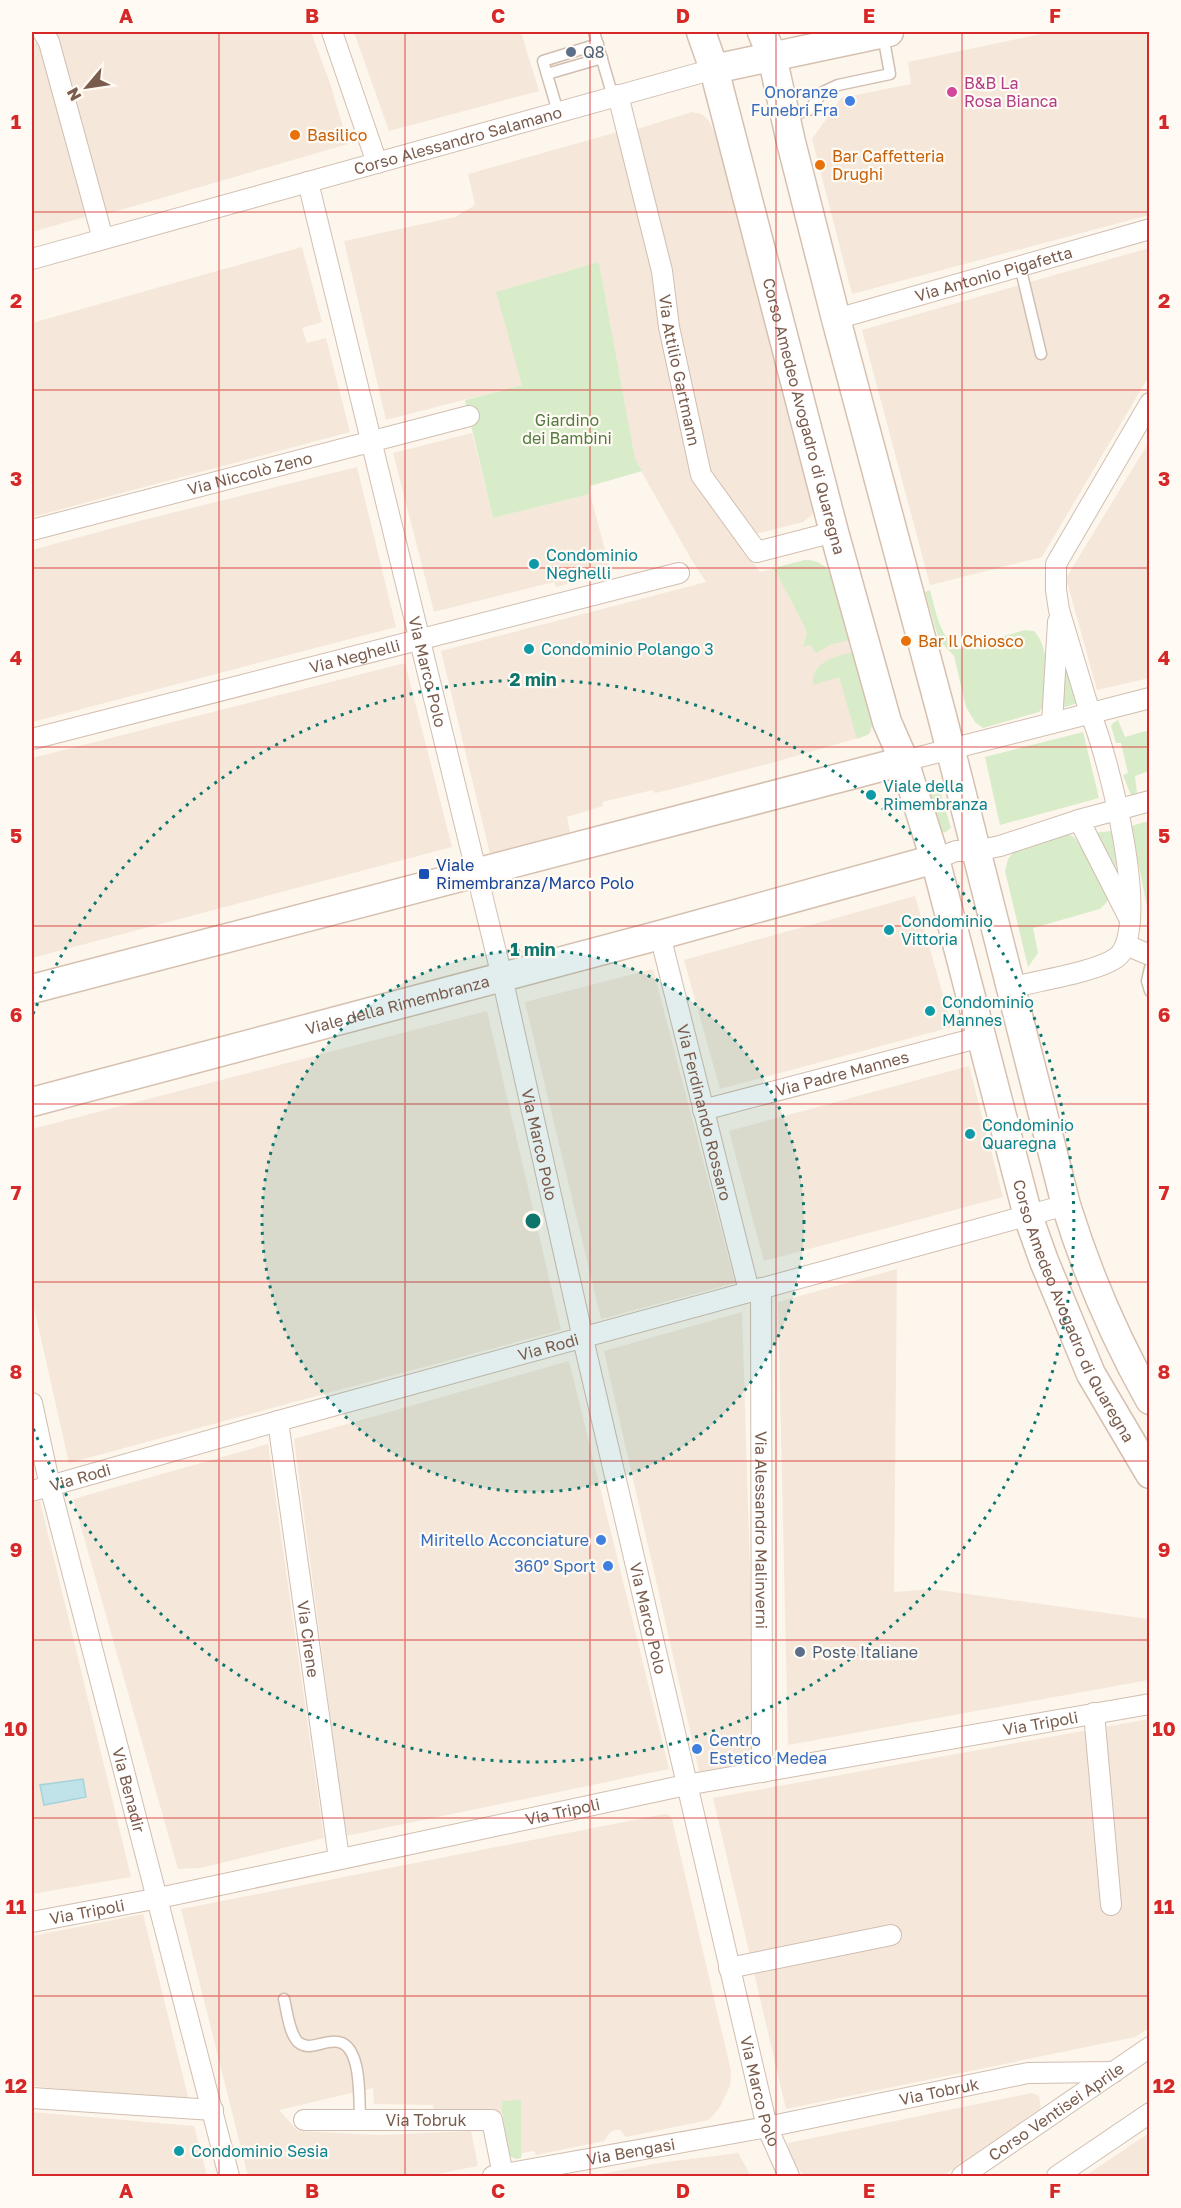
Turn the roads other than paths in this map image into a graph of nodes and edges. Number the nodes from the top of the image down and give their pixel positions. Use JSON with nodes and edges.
{"nodes":[{"id":1,"x":43,"y":32,"type":"edge"},
{"id":2,"x":332,"y":32,"type":"edge"},
{"id":3,"x":594,"y":32,"type":"edge"},
{"id":4,"x":701,"y":32,"type":"edge"},
{"id":5,"x":886,"y":32,"type":"edge"},
{"id":6,"x":598,"y":44,"type":"junction"},
{"id":7,"x":767,"y":44,"type":"edge"},
{"id":8,"x":602,"y":58,"type":"junction"},
{"id":9,"x":714,"y":69,"type":"junction"},
{"id":10,"x":547,"y":74,"type":"junction"},
{"id":11,"x":616,"y":96,"type":"junction"},
{"id":12,"x":558,"y":112,"type":"junction"},
{"id":13,"x":786,"y":117,"type":"junction"},
{"id":14,"x":377,"y":163,"type":"junction"},
{"id":15,"x":308,"y":182,"type":"junction"},
{"id":16,"x":1149,"y":229,"type":"edge"},
{"id":17,"x":103,"y":239,"type":"junction"},
{"id":18,"x":32,"y":259,"type":"edge"},
{"id":19,"x":1020,"y":266,"type":"junction"},
{"id":20,"x":836,"y":319,"type":"junction"},
{"id":21,"x":1041,"y":354,"type":"dead end"},
{"id":22,"x":1147,"y":412,"type":"edge"},
{"id":23,"x":469,"y":416,"type":"dead end"},
{"id":24,"x":371,"y":440,"type":"junction"},
{"id":25,"x":32,"y":530,"type":"edge"},
{"id":26,"x":834,"y":532,"type":"junction"},
{"id":27,"x":679,"y":573,"type":"dead end"},
{"id":28,"x":1059,"y":610,"type":"junction"},
{"id":29,"x":419,"y":640,"type":"junction"},
{"id":30,"x":1149,"y":698,"type":"edge"},
{"id":31,"x":1090,"y":714,"type":"junction"},
{"id":32,"x":1052,"y":723,"type":"junction"},
{"id":33,"x":32,"y":739,"type":"edge"},
{"id":34,"x":950,"y":750,"type":"junction"},
{"id":35,"x":904,"y":761,"type":"junction"},
{"id":36,"x":1149,"y":801,"type":"edge"},
{"id":37,"x":1119,"y":809,"type":"junction"},
{"id":38,"x":1079,"y":820,"type":"junction"},
{"id":39,"x":975,"y":850,"type":"junction"},
{"id":40,"x":935,"y":859,"type":"junction"},
{"id":41,"x":476,"y":873,"type":"junction"},
{"id":42,"x":1129,"y":918,"type":"junction"},
{"id":43,"x":660,"y":935,"type":"junction"},
{"id":44,"x":1126,"y":945,"type":"junction"},
{"id":45,"x":1149,"y":955,"type":"edge"},
{"id":46,"x":1149,"y":968,"type":"edge"},
{"id":47,"x":502,"y":977,"type":"junction"},
{"id":48,"x":1010,"y":988,"type":"junction"},
{"id":49,"x":32,"y":989,"type":"edge"},
{"id":50,"x":1149,"y":990,"type":"edge"},
{"id":51,"x":981,"y":1036,"type":"junction"},
{"id":52,"x":32,"y":1102,"type":"edge"},
{"id":53,"x":703,"y":1110,"type":"junction"},
{"id":54,"x":1066,"y":1205,"type":"junction"},
{"id":55,"x":1028,"y":1216,"type":"junction"},
{"id":56,"x":755,"y":1290,"type":"junction"},
{"id":57,"x":583,"y":1336,"type":"junction"},
{"id":58,"x":1149,"y":1400,"type":"edge"},
{"id":59,"x":32,"y":1403,"type":"edge"},
{"id":60,"x":278,"y":1420,"type":"junction"},
{"id":61,"x":1149,"y":1474,"type":"edge"},
{"id":62,"x":41,"y":1488,"type":"edge"},
{"id":63,"x":1149,"y":1704,"type":"edge"},
{"id":64,"x":1094,"y":1713,"type":"junction"},
{"id":65,"x":762,"y":1772,"type":"junction"},
{"id":66,"x":686,"y":1785,"type":"junction"},
{"id":67,"x":339,"y":1859,"type":"junction"},
{"id":68,"x":159,"y":1898,"type":"junction"},
{"id":69,"x":1111,"y":1905,"type":"dead end"},
{"id":70,"x":32,"y":1922,"type":"edge"},
{"id":71,"x":891,"y":1935,"type":"dead end"},
{"id":72,"x":729,"y":1968,"type":"junction"},
{"id":73,"x":284,"y":1999,"type":"dead end"},
{"id":74,"x":1149,"y":2047,"type":"edge"},
{"id":75,"x":1114,"y":2072,"type":"junction"},
{"id":76,"x":32,"y":2098,"type":"edge"},
{"id":77,"x":213,"y":2110,"type":"junction"},
{"id":78,"x":1149,"y":2113,"type":"edge"},
{"id":79,"x":304,"y":2120,"type":"dead end"},
{"id":80,"x":360,"y":2120,"type":"junction"},
{"id":81,"x":767,"y":2127,"type":"junction"},
{"id":82,"x":578,"y":2169,"type":"edge"},
{"id":83,"x":230,"y":2176,"type":"edge"},
{"id":84,"x":498,"y":2176,"type":"edge"},
{"id":85,"x":789,"y":2176,"type":"edge"},
{"id":86,"x":962,"y":2176,"type":"edge"},
{"id":87,"x":1057,"y":2176,"type":"edge"}],
"edges":[{"from":1,"to":17,"type":"street"},
{"from":2,"to":14,"type":"street"},
{"from":3,"to":6,"type":"lane"},
{"from":4,"to":9,"type":"main road","name":"Corso Amedeo Avogadro di Quaregna"},
{"from":5,"to":7,"type":"main road","name":"Corso Alessandro Salamano"},
{"from":5,"to":13,"type":"lane"},
{"from":6,"to":8,"type":"lane"},
{"from":6,"to":10,"type":"lane"},
{"from":7,"to":9,"type":"main road","name":"Corso Alessandro Salamano"},
{"from":7,"to":13,"type":"main road"},
{"from":8,"to":10,"type":"lane"},
{"from":8,"to":11,"type":"lane"},
{"from":9,"to":11,"type":"street","name":"Corso Alessandro Salamano"},
{"from":9,"to":26,"type":"main road","name":"Corso Amedeo Avogadro di Quaregna"},
{"from":10,"to":12,"type":"lane"},
{"from":11,"to":12,"type":"street","name":"Corso Alessandro Salamano"},
{"from":11,"to":26,"type":"street","name":"Via Attilio Gartmann"},
{"from":12,"to":14,"type":"street","name":"Corso Alessandro Salamano"},
{"from":13,"to":20,"type":"main road"},
{"from":14,"to":15,"type":"street","name":"Corso Alessandro Salamano"},
{"from":15,"to":17,"type":"street","name":"Corso Alessandro Salamano"},
{"from":15,"to":24,"type":"street","name":"Via Marco Polo"},
{"from":16,"to":19,"type":"street","name":"Via Antonio Pigafetta"},
{"from":17,"to":18,"type":"street","name":"Corso Alessandro Salamano"},
{"from":19,"to":20,"type":"street","name":"Via Antonio Pigafetta"},
{"from":19,"to":21,"type":"lane"},
{"from":20,"to":34,"type":"main road"},
{"from":22,"to":28,"type":"street"},
{"from":23,"to":24,"type":"street","name":"Via Niccolò Zeno"},
{"from":24,"to":25,"type":"street","name":"Via Niccolò Zeno"},
{"from":24,"to":29,"type":"street","name":"Via Marco Polo"},
{"from":26,"to":35,"type":"main road","name":"Corso Amedeo Avogadro di Quaregna"},
{"from":27,"to":29,"type":"street","name":"Via Neghelli"},
{"from":28,"to":31,"type":"street"},
{"from":28,"to":32,"type":"street"},
{"from":29,"to":33,"type":"street","name":"Via Neghelli"},
{"from":29,"to":41,"type":"street","name":"Via Marco Polo"},
{"from":30,"to":31,"type":"street"},
{"from":31,"to":32,"type":"street"},
{"from":31,"to":37,"type":"street"},
{"from":32,"to":34,"type":"street"},
{"from":34,"to":35,"type":"street"},
{"from":34,"to":39,"type":"main road","name":"Corso Amedeo Avogadro di Quaregna"},
{"from":35,"to":40,"type":"main road","name":"Corso Amedeo Avogadro di Quaregna"},
{"from":35,"to":41,"type":"main road"},
{"from":36,"to":37,"type":"street"},
{"from":37,"to":38,"type":"street"},
{"from":37,"to":42,"type":"street"},
{"from":38,"to":39,"type":"street"},
{"from":38,"to":42,"type":"street"},
{"from":39,"to":40,"type":"street"},
{"from":39,"to":48,"type":"main road","name":"Corso Amedeo Avogadro di Quaregna"},
{"from":40,"to":43,"type":"main road","name":"Viale della Rimembranza"},
{"from":40,"to":51,"type":"main road","name":"Corso Amedeo Avogadro di Quaregna"},
{"from":41,"to":47,"type":"street","name":"Via Marco Polo"},
{"from":41,"to":49,"type":"main road"},
{"from":42,"to":44,"type":"street"},
{"from":43,"to":47,"type":"main road","name":"Viale della Rimembranza"},
{"from":43,"to":53,"type":"street","name":"Via Ferdinando Rossaro"},
{"from":44,"to":45,"type":"street"},
{"from":44,"to":48,"type":"street"},
{"from":46,"to":50,"type":"lane"},
{"from":47,"to":52,"type":"main road","name":"Viale della Rimembranza"},
{"from":47,"to":57,"type":"street","name":"Via Marco Polo"},
{"from":48,"to":54,"type":"main road","name":"Corso Amedeo Avogadro di Quaregna"},
{"from":51,"to":53,"type":"street","name":"Via Padre Mannes"},
{"from":51,"to":55,"type":"main road","name":"Corso Amedeo Avogadro di Quaregna"},
{"from":53,"to":56,"type":"street","name":"Via Ferdinando Rossaro"},
{"from":54,"to":55,"type":"street","name":"Via Rodi"},
{"from":54,"to":58,"type":"main road","name":"Corso Amedeo Avogadro di Quaregna"},
{"from":55,"to":56,"type":"street","name":"Via Rodi"},
{"from":55,"to":61,"type":"main road","name":"Corso Amedeo Avogadro di Quaregna"},
{"from":56,"to":57,"type":"street","name":"Via Rodi"},
{"from":56,"to":65,"type":"street","name":"Via Alessandro Malinverni"},
{"from":57,"to":60,"type":"street","name":"Via Rodi"},
{"from":57,"to":66,"type":"street","name":"Via Marco Polo"},
{"from":59,"to":62,"type":"street","name":"Via Benadir"},
{"from":60,"to":62,"type":"street","name":"Via Rodi"},
{"from":60,"to":67,"type":"street","name":"Via Cirene"},
{"from":62,"to":68,"type":"street","name":"Via Benadir"},
{"from":63,"to":64,"type":"street","name":"Via Tripoli"},
{"from":64,"to":65,"type":"street","name":"Via Tripoli"},
{"from":64,"to":69,"type":"street","name":"Via Tripoli"},
{"from":65,"to":66,"type":"street","name":"Via Tripoli"},
{"from":66,"to":67,"type":"street","name":"Via Tripoli"},
{"from":66,"to":72,"type":"street","name":"Via Marco Polo"},
{"from":67,"to":68,"type":"street","name":"Via Tripoli"},
{"from":68,"to":70,"type":"street","name":"Via Tripoli"},
{"from":68,"to":77,"type":"street","name":"Via Benadir"},
{"from":71,"to":72,"type":"street"},
{"from":72,"to":81,"type":"street","name":"Via Marco Polo"},
{"from":73,"to":80,"type":"lane"},
{"from":74,"to":75,"type":"street","name":"Corso Ventisei Aprile"},
{"from":75,"to":81,"type":"street","name":"Via Tobruk"},
{"from":75,"to":86,"type":"street","name":"Corso Ventisei Aprile"},
{"from":76,"to":77,"type":"street"},
{"from":77,"to":83,"type":"street","name":"Via Benadir"},
{"from":78,"to":87,"type":"street"},
{"from":79,"to":80,"type":"street","name":"Via Tobruk"},
{"from":80,"to":84,"type":"street","name":"Via Tobruk"},
{"from":81,"to":82,"type":"street","name":"Via Bengasi"},
{"from":81,"to":85,"type":"street","name":"Via Marco Polo"},
{"from":82,"to":84,"type":"street","name":"Via Bengasi"}]}
